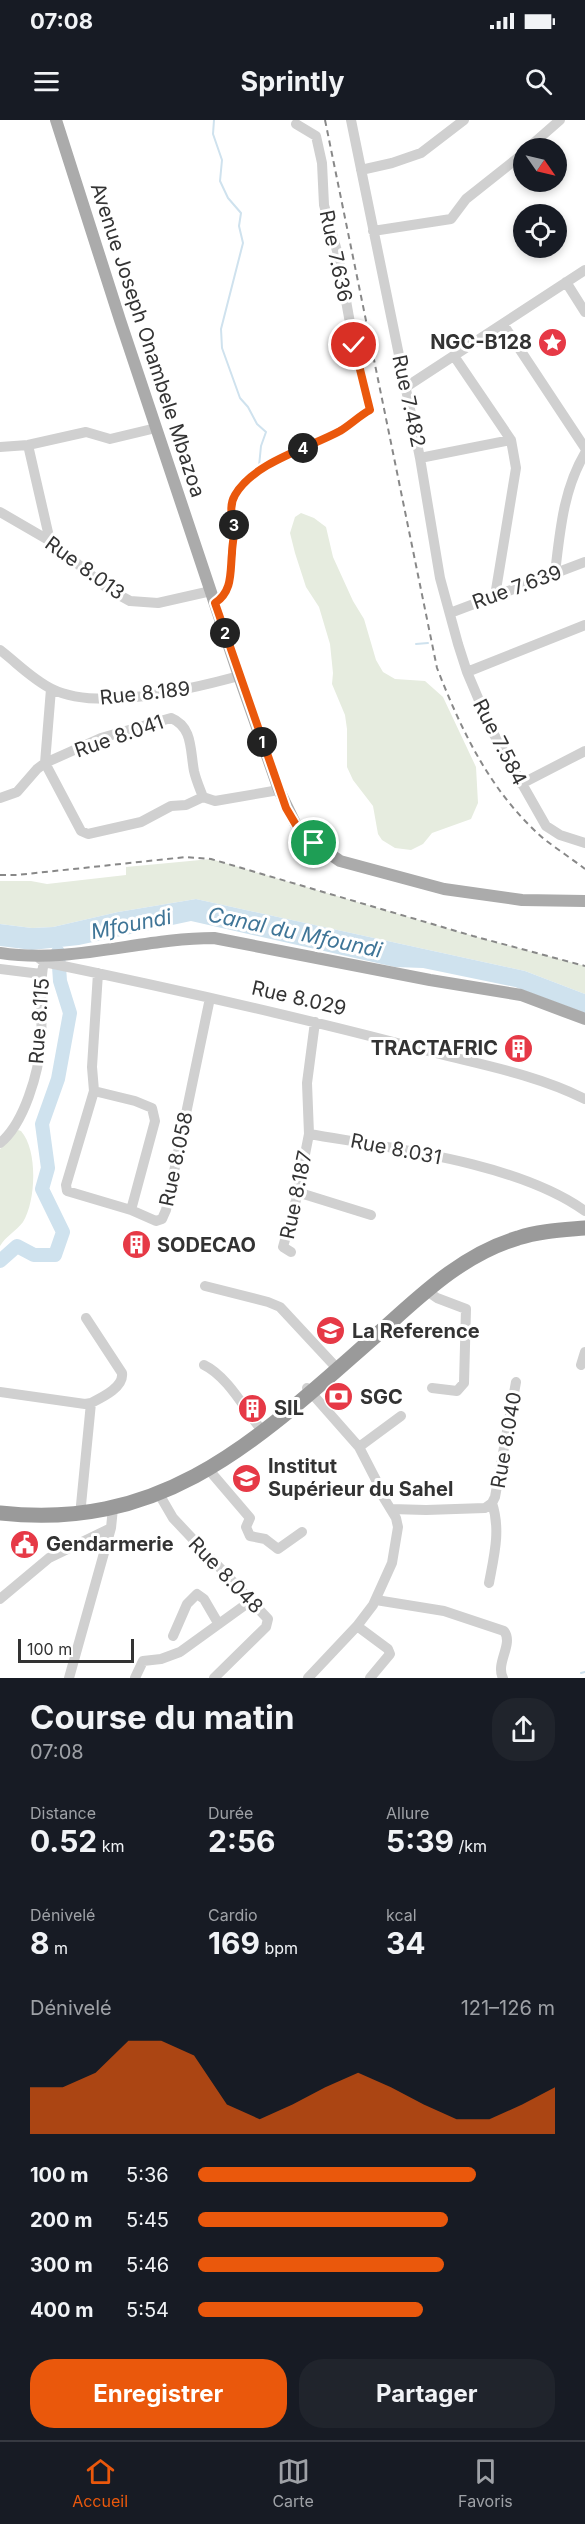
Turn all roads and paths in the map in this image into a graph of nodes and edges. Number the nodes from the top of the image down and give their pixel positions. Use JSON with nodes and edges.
{"nodes":[{"id":1,"x":56,"y":120,"type":"edge"},
{"id":2,"x":351,"y":120,"type":"edge"},
{"id":3,"x":464,"y":120,"type":"edge"},
{"id":4,"x":560,"y":120,"type":"edge"},
{"id":5,"x":296,"y":124,"type":"dead end"},
{"id":6,"x":539,"y":138,"type":"edge"},
{"id":7,"x":513,"y":162,"type":"edge"},
{"id":8,"x":361,"y":170,"type":"junction"},
{"id":9,"x":373,"y":231,"type":"junction"},
{"id":10,"x":585,"y":270,"type":"edge"},
{"id":11,"x":567,"y":282,"type":"junction"},
{"id":12,"x":585,"y":312,"type":"edge"},
{"id":13,"x":503,"y":324,"type":"junction"},
{"id":14,"x":454,"y":356,"type":"junction"},
{"id":15,"x":406,"y":387,"type":"junction"},
{"id":16,"x":156,"y":428,"type":"junction"},
{"id":17,"x":511,"y":440,"type":"junction"},
{"id":18,"x":28,"y":445,"type":"junction"},
{"id":19,"x":0,"y":447,"type":"edge"},
{"id":20,"x":585,"y":448,"type":"edge"},
{"id":21,"x":585,"y":453,"type":"edge"},
{"id":22,"x":420,"y":458,"type":"junction"},
{"id":23,"x":0,"y":512,"type":"edge"},
{"id":24,"x":50,"y":541,"type":"junction"},
{"id":25,"x":585,"y":562,"type":"edge"},
{"id":26,"x":555,"y":573,"type":"junction"},
{"id":27,"x":495,"y":596,"type":"junction"},
{"id":28,"x":213,"y":597,"type":"junction"},
{"id":29,"x":450,"y":613,"type":"junction"},
{"id":30,"x":585,"y":625,"type":"edge"},
{"id":31,"x":0,"y":650,"type":"edge"},
{"id":32,"x":467,"y":672,"type":"junction"},
{"id":33,"x":239,"y":676,"type":"junction"},
{"id":34,"x":51,"y":689,"type":"junction"},
{"id":35,"x":585,"y":751,"type":"edge"},
{"id":36,"x":45,"y":763,"type":"junction"},
{"id":37,"x":521,"y":784,"type":"junction"},
{"id":38,"x":279,"y":790,"type":"junction"},
{"id":39,"x":203,"y":797,"type":"junction"},
{"id":40,"x":0,"y":798,"type":"edge"},
{"id":41,"x":585,"y":843,"type":"edge"},
{"id":42,"x":585,"y":901,"type":"edge"},
{"id":43,"x":0,"y":953,"type":"edge"},
{"id":44,"x":41,"y":960,"type":"junction"},
{"id":45,"x":0,"y":969,"type":"edge"},
{"id":46,"x":98,"y":973,"type":"junction"},
{"id":47,"x":41,"y":974,"type":"junction"},
{"id":48,"x":210,"y":998,"type":"junction"},
{"id":49,"x":585,"y":1019,"type":"edge"},
{"id":50,"x":315,"y":1022,"type":"junction"},
{"id":51,"x":94,"y":1091,"type":"junction"},
{"id":52,"x":585,"y":1099,"type":"edge"},
{"id":53,"x":309,"y":1134,"type":"junction"},
{"id":54,"x":0,"y":1143,"type":"edge"},
{"id":55,"x":297,"y":1192,"type":"junction"},
{"id":56,"x":131,"y":1210,"type":"junction"},
{"id":57,"x":585,"y":1211,"type":"edge"},
{"id":58,"x":371,"y":1215,"type":"dead end"},
{"id":59,"x":585,"y":1221,"type":"edge"},
{"id":60,"x":585,"y":1228,"type":"edge"},
{"id":61,"x":291,"y":1252,"type":"dead end"},
{"id":62,"x":206,"y":1286,"type":"dead end"},
{"id":63,"x":427,"y":1291,"type":"junction"},
{"id":64,"x":86,"y":1318,"type":"dead end"},
{"id":65,"x":585,"y":1352,"type":"edge"},
{"id":66,"x":333,"y":1364,"type":"junction"},
{"id":67,"x":204,"y":1365,"type":"dead end"},
{"id":68,"x":581,"y":1365,"type":"dead end"},
{"id":69,"x":516,"y":1382,"type":"dead end"},
{"id":70,"x":432,"y":1388,"type":"dead end"},
{"id":71,"x":309,"y":1390,"type":"junction"},
{"id":72,"x":0,"y":1392,"type":"edge"},
{"id":73,"x":91,"y":1403,"type":"junction"},
{"id":74,"x":401,"y":1416,"type":"dead end"},
{"id":75,"x":260,"y":1428,"type":"junction"},
{"id":76,"x":359,"y":1447,"type":"junction"},
{"id":77,"x":209,"y":1470,"type":"junction"},
{"id":78,"x":159,"y":1494,"type":"junction"},
{"id":79,"x":492,"y":1503,"type":"junction"},
{"id":80,"x":0,"y":1505,"type":"edge"},
{"id":81,"x":81,"y":1505,"type":"junction"},
{"id":82,"x":113,"y":1508,"type":"junction"},
{"id":83,"x":391,"y":1509,"type":"junction"},
{"id":84,"x":0,"y":1513,"type":"edge"},
{"id":85,"x":111,"y":1528,"type":"junction"},
{"id":86,"x":302,"y":1533,"type":"dead end"},
{"id":87,"x":489,"y":1583,"type":"dead end"},
{"id":88,"x":0,"y":1599,"type":"edge"},
{"id":89,"x":252,"y":1600,"type":"junction"},
{"id":90,"x":376,"y":1600,"type":"junction"},
{"id":91,"x":218,"y":1623,"type":"junction"},
{"id":92,"x":357,"y":1626,"type":"junction"},
{"id":93,"x":173,"y":1636,"type":"dead end"},
{"id":94,"x":69,"y":1678,"type":"edge"},
{"id":95,"x":135,"y":1678,"type":"edge"},
{"id":96,"x":214,"y":1678,"type":"edge"},
{"id":97,"x":308,"y":1678,"type":"edge"},
{"id":98,"x":370,"y":1678,"type":"edge"},
{"id":99,"x":503,"y":1678,"type":"edge"}],
"edges":[{"from":1,"to":16,"type":"main road","name":"Avenue Joseph Onambele Mbazoa"},
{"from":2,"to":8,"type":"street","name":"Rue 7.482"},
{"from":3,"to":8,"type":"street"},
{"from":4,"to":6,"type":"street"},
{"from":5,"to":28,"type":"street","name":"Rue 7.636"},
{"from":7,"to":9,"type":"street"},
{"from":8,"to":9,"type":"street","name":"Rue 7.482"},
{"from":9,"to":15,"type":"street","name":"Rue 7.482"},
{"from":10,"to":11,"type":"street"},
{"from":11,"to":12,"type":"street"},
{"from":11,"to":13,"type":"street"},
{"from":13,"to":14,"type":"street"},
{"from":13,"to":20,"type":"street"},
{"from":14,"to":15,"type":"street"},
{"from":14,"to":17,"type":"street"},
{"from":15,"to":22,"type":"street","name":"Rue 7.482"},
{"from":16,"to":18,"type":"street"},
{"from":16,"to":28,"type":"main road","name":"Avenue Joseph Onambele Mbazoa"},
{"from":17,"to":22,"type":"street"},
{"from":17,"to":27,"type":"street"},
{"from":18,"to":19,"type":"street"},
{"from":18,"to":24,"type":"street"},
{"from":21,"to":26,"type":"street"},
{"from":22,"to":29,"type":"street","name":"Rue 7.482"},
{"from":23,"to":24,"type":"street","name":"Rue 8.013"},
{"from":24,"to":28,"type":"street","name":"Rue 8.013"},
{"from":25,"to":26,"type":"street","name":"Rue 7.639"},
{"from":26,"to":27,"type":"street","name":"Rue 7.639"},
{"from":27,"to":29,"type":"street","name":"Rue 7.639"},
{"from":28,"to":33,"type":"main road","name":"Avenue Joseph Onambele Mbazoa"},
{"from":29,"to":32,"type":"street","name":"Rue 7.584"},
{"from":30,"to":32,"type":"street"},
{"from":31,"to":34,"type":"street","name":"Rue 8.189"},
{"from":32,"to":37,"type":"street","name":"Rue 7.584"},
{"from":33,"to":34,"type":"street","name":"Rue 8.189"},
{"from":33,"to":38,"type":"main road","name":"Avenue Joseph Onambele Mbazoa"},
{"from":34,"to":36,"type":"street"},
{"from":35,"to":37,"type":"street"},
{"from":36,"to":39,"type":"street"},
{"from":36,"to":39,"type":"street","name":"Rue 8.041"},
{"from":36,"to":40,"type":"street"},
{"from":37,"to":41,"type":"street","name":"Rue 7.584"},
{"from":38,"to":39,"type":"street"},
{"from":38,"to":42,"type":"main road","name":"Avenue Joseph Onambele Mbazoa"},
{"from":43,"to":44,"type":"main road","name":"Rue 8.029"},
{"from":44,"to":46,"type":"street","name":"Rue 8.029"},
{"from":44,"to":47,"type":"street","name":"Rue 8.115"},
{"from":44,"to":49,"type":"main road"},
{"from":45,"to":47,"type":"street"},
{"from":46,"to":48,"type":"street","name":"Rue 8.029"},
{"from":46,"to":51,"type":"street"},
{"from":47,"to":54,"type":"street","name":"Rue 8.115"},
{"from":48,"to":50,"type":"street","name":"Rue 8.029"},
{"from":48,"to":56,"type":"street","name":"Rue 8.058"},
{"from":50,"to":52,"type":"street","name":"Rue 8.029"},
{"from":50,"to":53,"type":"street"},
{"from":51,"to":56,"type":"street","name":"Rue 8.058"},
{"from":51,"to":56,"type":"street"},
{"from":53,"to":55,"type":"street","name":"Rue 8.187"},
{"from":53,"to":57,"type":"street","name":"Rue 8.031"},
{"from":55,"to":58,"type":"street"},
{"from":55,"to":61,"type":"street","name":"Rue 8.187"},
{"from":59,"to":66,"type":"highway"},
{"from":60,"to":63,"type":"highway"},
{"from":62,"to":66,"type":"street"},
{"from":63,"to":70,"type":"street"},
{"from":63,"to":71,"type":"highway"},
{"from":64,"to":73,"type":"street"},
{"from":65,"to":68,"type":"street"},
{"from":66,"to":71,"type":"highway"},
{"from":67,"to":75,"type":"street"},
{"from":69,"to":79,"type":"street","name":"Rue 8.040"},
{"from":71,"to":75,"type":"highway"},
{"from":71,"to":76,"type":"street"},
{"from":71,"to":77,"type":"highway"},
{"from":72,"to":73,"type":"street"},
{"from":73,"to":81,"type":"street"},
{"from":74,"to":76,"type":"street"},
{"from":75,"to":81,"type":"highway"},
{"from":76,"to":83,"type":"street"},
{"from":77,"to":78,"type":"highway"},
{"from":77,"to":86,"type":"street"},
{"from":78,"to":82,"type":"highway"},
{"from":78,"to":89,"type":"street","name":"Rue 8.048"},
{"from":79,"to":83,"type":"street","name":"Rue 8.040"},
{"from":79,"to":87,"type":"street"},
{"from":80,"to":81,"type":"highway"},
{"from":82,"to":84,"type":"highway"},
{"from":82,"to":85,"type":"street"},
{"from":83,"to":90,"type":"street"},
{"from":85,"to":88,"type":"street"},
{"from":85,"to":94,"type":"street"},
{"from":89,"to":91,"type":"street"},
{"from":89,"to":96,"type":"street","name":"Rue 8.048"},
{"from":90,"to":92,"type":"street"},
{"from":90,"to":99,"type":"street"},
{"from":91,"to":93,"type":"street"},
{"from":91,"to":95,"type":"street"},
{"from":92,"to":97,"type":"street"},
{"from":92,"to":98,"type":"street"}]}
